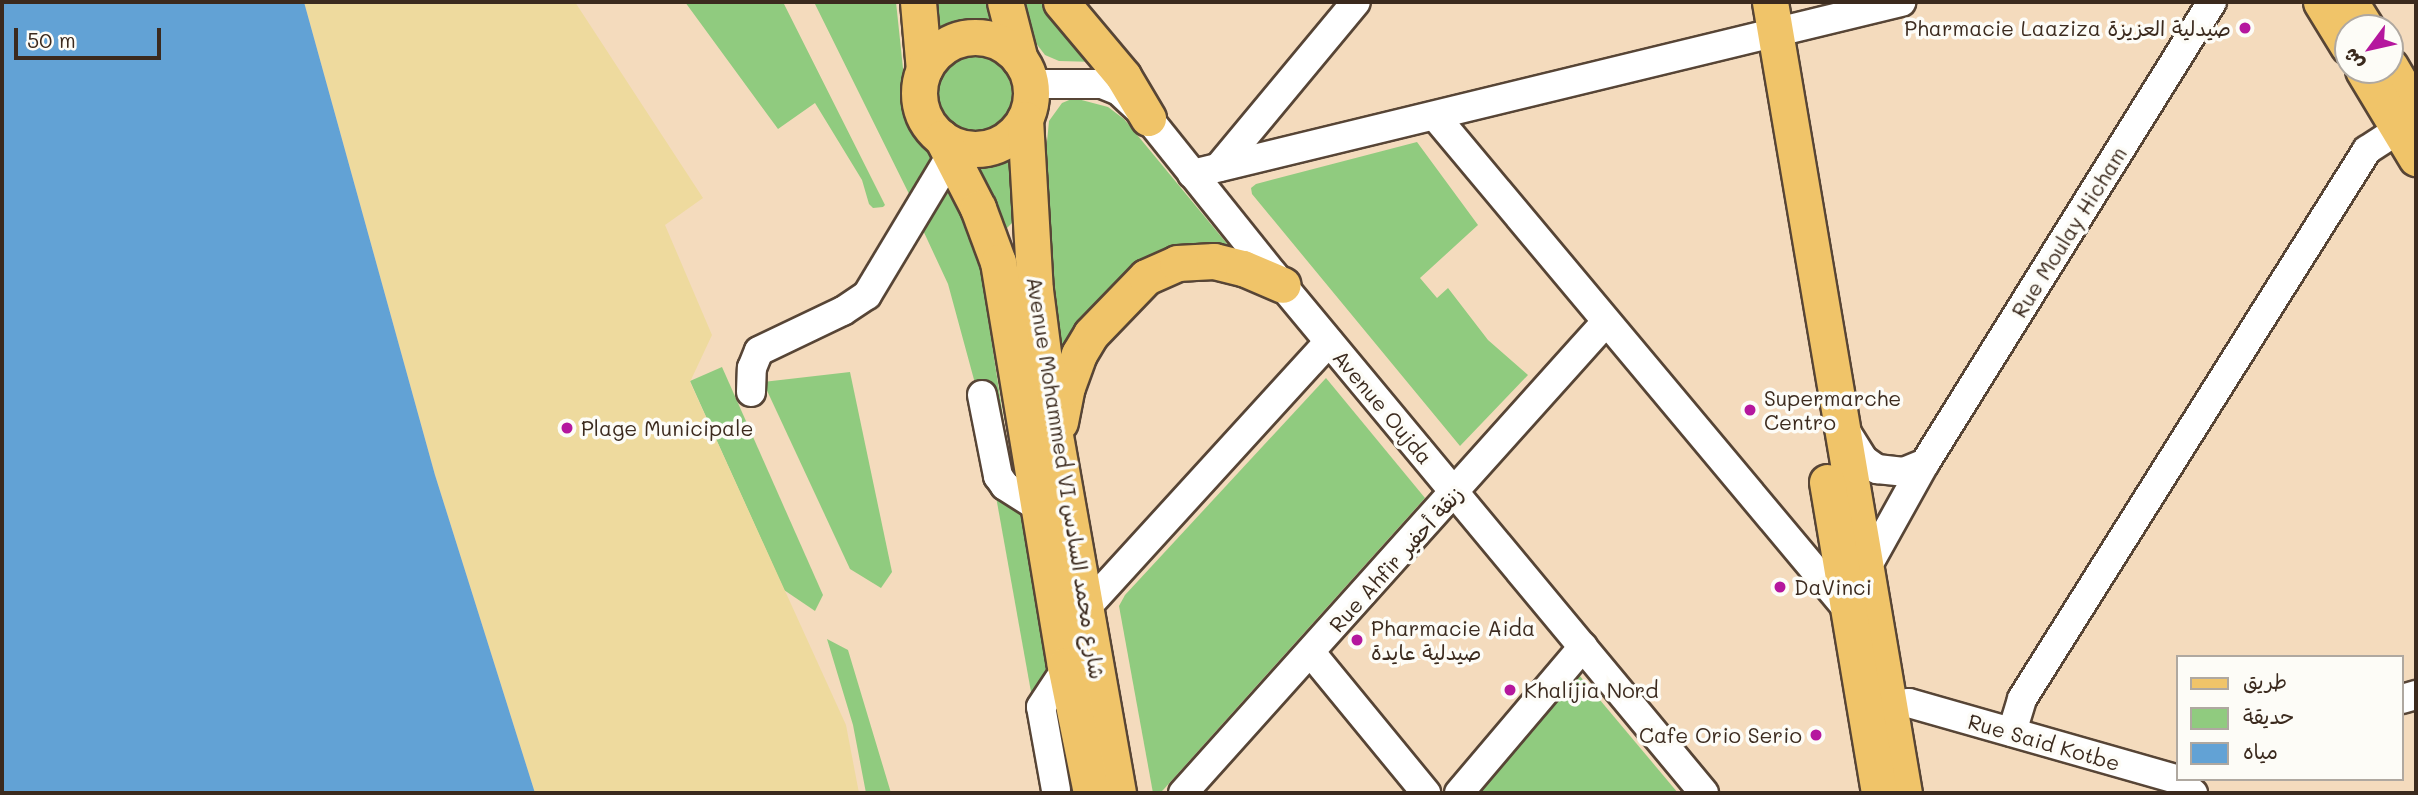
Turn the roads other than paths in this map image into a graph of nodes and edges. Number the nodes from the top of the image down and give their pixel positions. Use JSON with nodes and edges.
{"nodes":[{"id":1,"x":918,"y":2,"type":"edge"},
{"id":2,"x":1005,"y":2,"type":"edge"},
{"id":3,"x":1061,"y":2,"type":"edge"},
{"id":4,"x":1356,"y":2,"type":"edge"},
{"id":5,"x":1748,"y":2,"type":"edge"},
{"id":6,"x":1901,"y":2,"type":"edge"},
{"id":7,"x":2212,"y":2,"type":"edge"},
{"id":8,"x":2321,"y":2,"type":"edge"},
{"id":9,"x":1766,"y":23,"type":"edge"},
{"id":10,"x":2334,"y":23,"type":"edge"},
{"id":11,"x":924,"y":70,"type":"junction"},
{"id":12,"x":1025,"y":72,"type":"junction"},
{"id":13,"x":2373,"y":84,"type":"edge"},
{"id":14,"x":2395,"y":84,"type":"edge"},
{"id":15,"x":1435,"y":116,"type":"junction"},
{"id":16,"x":1148,"y":118,"type":"junction"},
{"id":17,"x":1025,"y":119,"type":"junction"},
{"id":18,"x":2410,"y":133,"type":"edge"},
{"id":19,"x":946,"y":147,"type":"junction"},
{"id":20,"x":1206,"y":171,"type":"junction"},
{"id":21,"x":1283,"y":285,"type":"junction"},
{"id":22,"x":1605,"y":323,"type":"junction"},
{"id":23,"x":1329,"y":342,"type":"junction"},
{"id":24,"x":751,"y":392,"type":"dead end"},
{"id":25,"x":982,"y":395,"type":"dead end"},
{"id":26,"x":1840,"y":420,"type":"junction"},
{"id":27,"x":1057,"y":446,"type":"junction"},
{"id":28,"x":1926,"y":463,"type":"junction"},
{"id":29,"x":1455,"y":493,"type":"junction"},
{"id":30,"x":1040,"y":508,"type":"junction"},
{"id":31,"x":1867,"y":567,"type":"junction"},
{"id":32,"x":1084,"y":610,"type":"junction"},
{"id":33,"x":1849,"y":611,"type":"junction"},
{"id":34,"x":1583,"y":647,"type":"junction"},
{"id":35,"x":1311,"y":653,"type":"junction"},
{"id":36,"x":1066,"y":669,"type":"junction"},
{"id":37,"x":1891,"y":707,"type":"junction"},
{"id":38,"x":2012,"y":733,"type":"junction"},
{"id":39,"x":2178,"y":784,"type":"edge"},
{"id":40,"x":1056,"y":790,"type":"dead end"},
{"id":41,"x":1091,"y":793,"type":"edge"},
{"id":42,"x":1118,"y":793,"type":"edge"},
{"id":43,"x":1184,"y":793,"type":"edge"},
{"id":44,"x":1426,"y":793,"type":"edge"},
{"id":45,"x":1459,"y":793,"type":"edge"},
{"id":46,"x":1704,"y":793,"type":"edge"},
{"id":47,"x":1879,"y":793,"type":"edge"},
{"id":48,"x":1904,"y":793,"type":"edge"}],
"edges":[{"from":1,"to":11,"type":"main road"},
{"from":2,"to":12,"type":"main road"},
{"from":3,"to":16,"type":"main road"},
{"from":4,"to":20,"type":"street"},
{"from":5,"to":9,"type":"main road"},
{"from":6,"to":9,"type":"street"},
{"from":7,"to":28,"type":"street","name":"Rue Moulay Hicham"},
{"from":8,"to":10,"type":"main road"},
{"from":9,"to":15,"type":"street"},
{"from":9,"to":26,"type":"main road"},
{"from":9,"to":33,"type":"main road"},
{"from":11,"to":12,"type":"main road"},
{"from":11,"to":19,"type":"main road"},
{"from":12,"to":16,"type":"street","name":"Avenue Oujda"},
{"from":12,"to":17,"type":"main road"},
{"from":13,"to":18,"type":"main road"},
{"from":14,"to":18,"type":"main road"},
{"from":15,"to":20,"type":"street"},
{"from":15,"to":22,"type":"street"},
{"from":16,"to":20,"type":"street","name":"Avenue Oujda"},
{"from":17,"to":19,"type":"main road"},
{"from":17,"to":27,"type":"main road","name":"Avenue Mohammed VI شارع محمد السادس"},
{"from":18,"to":38,"type":"street"},
{"from":19,"to":24,"type":"street"},
{"from":19,"to":30,"type":"main road","name":"Avenue Mohammed VI شارع محمد السادس"},
{"from":20,"to":21,"type":"street","name":"Avenue Oujda"},
{"from":21,"to":23,"type":"street","name":"Avenue Oujda"},
{"from":21,"to":27,"type":"main road"},
{"from":22,"to":29,"type":"street","name":"Rue Ahfir زنقة أحفير"},
{"from":22,"to":33,"type":"street"},
{"from":23,"to":29,"type":"street","name":"Avenue Oujda"},
{"from":23,"to":32,"type":"street"},
{"from":25,"to":30,"type":"street"},
{"from":26,"to":28,"type":"street"},
{"from":26,"to":31,"type":"main road"},
{"from":27,"to":32,"type":"main road","name":"Avenue Mohammed VI شارع محمد السادس"},
{"from":28,"to":31,"type":"street","name":"Rue Moulay Hicham"},
{"from":29,"to":34,"type":"street","name":"Avenue Oujda"},
{"from":29,"to":35,"type":"street","name":"Rue Ahfir زنقة أحفير"},
{"from":30,"to":36,"type":"main road","name":"Avenue Mohammed VI شارع محمد السادس"},
{"from":31,"to":37,"type":"main road"},
{"from":32,"to":42,"type":"main road","name":"Avenue Mohammed VI شارع محمد السادس"},
{"from":33,"to":47,"type":"main road"},
{"from":34,"to":45,"type":"street"},
{"from":34,"to":46,"type":"street","name":"Avenue Oujda"},
{"from":35,"to":43,"type":"street","name":"Rue Ahfir زنقة أحفير"},
{"from":35,"to":44,"type":"street"},
{"from":36,"to":40,"type":"street"},
{"from":36,"to":41,"type":"main road","name":"Avenue Mohammed VI شارع محمد السادس"},
{"from":37,"to":38,"type":"street","name":"Rue Said Kotbe"},
{"from":37,"to":48,"type":"main road"},
{"from":38,"to":39,"type":"street","name":"Rue Said Kotbe"}]}
